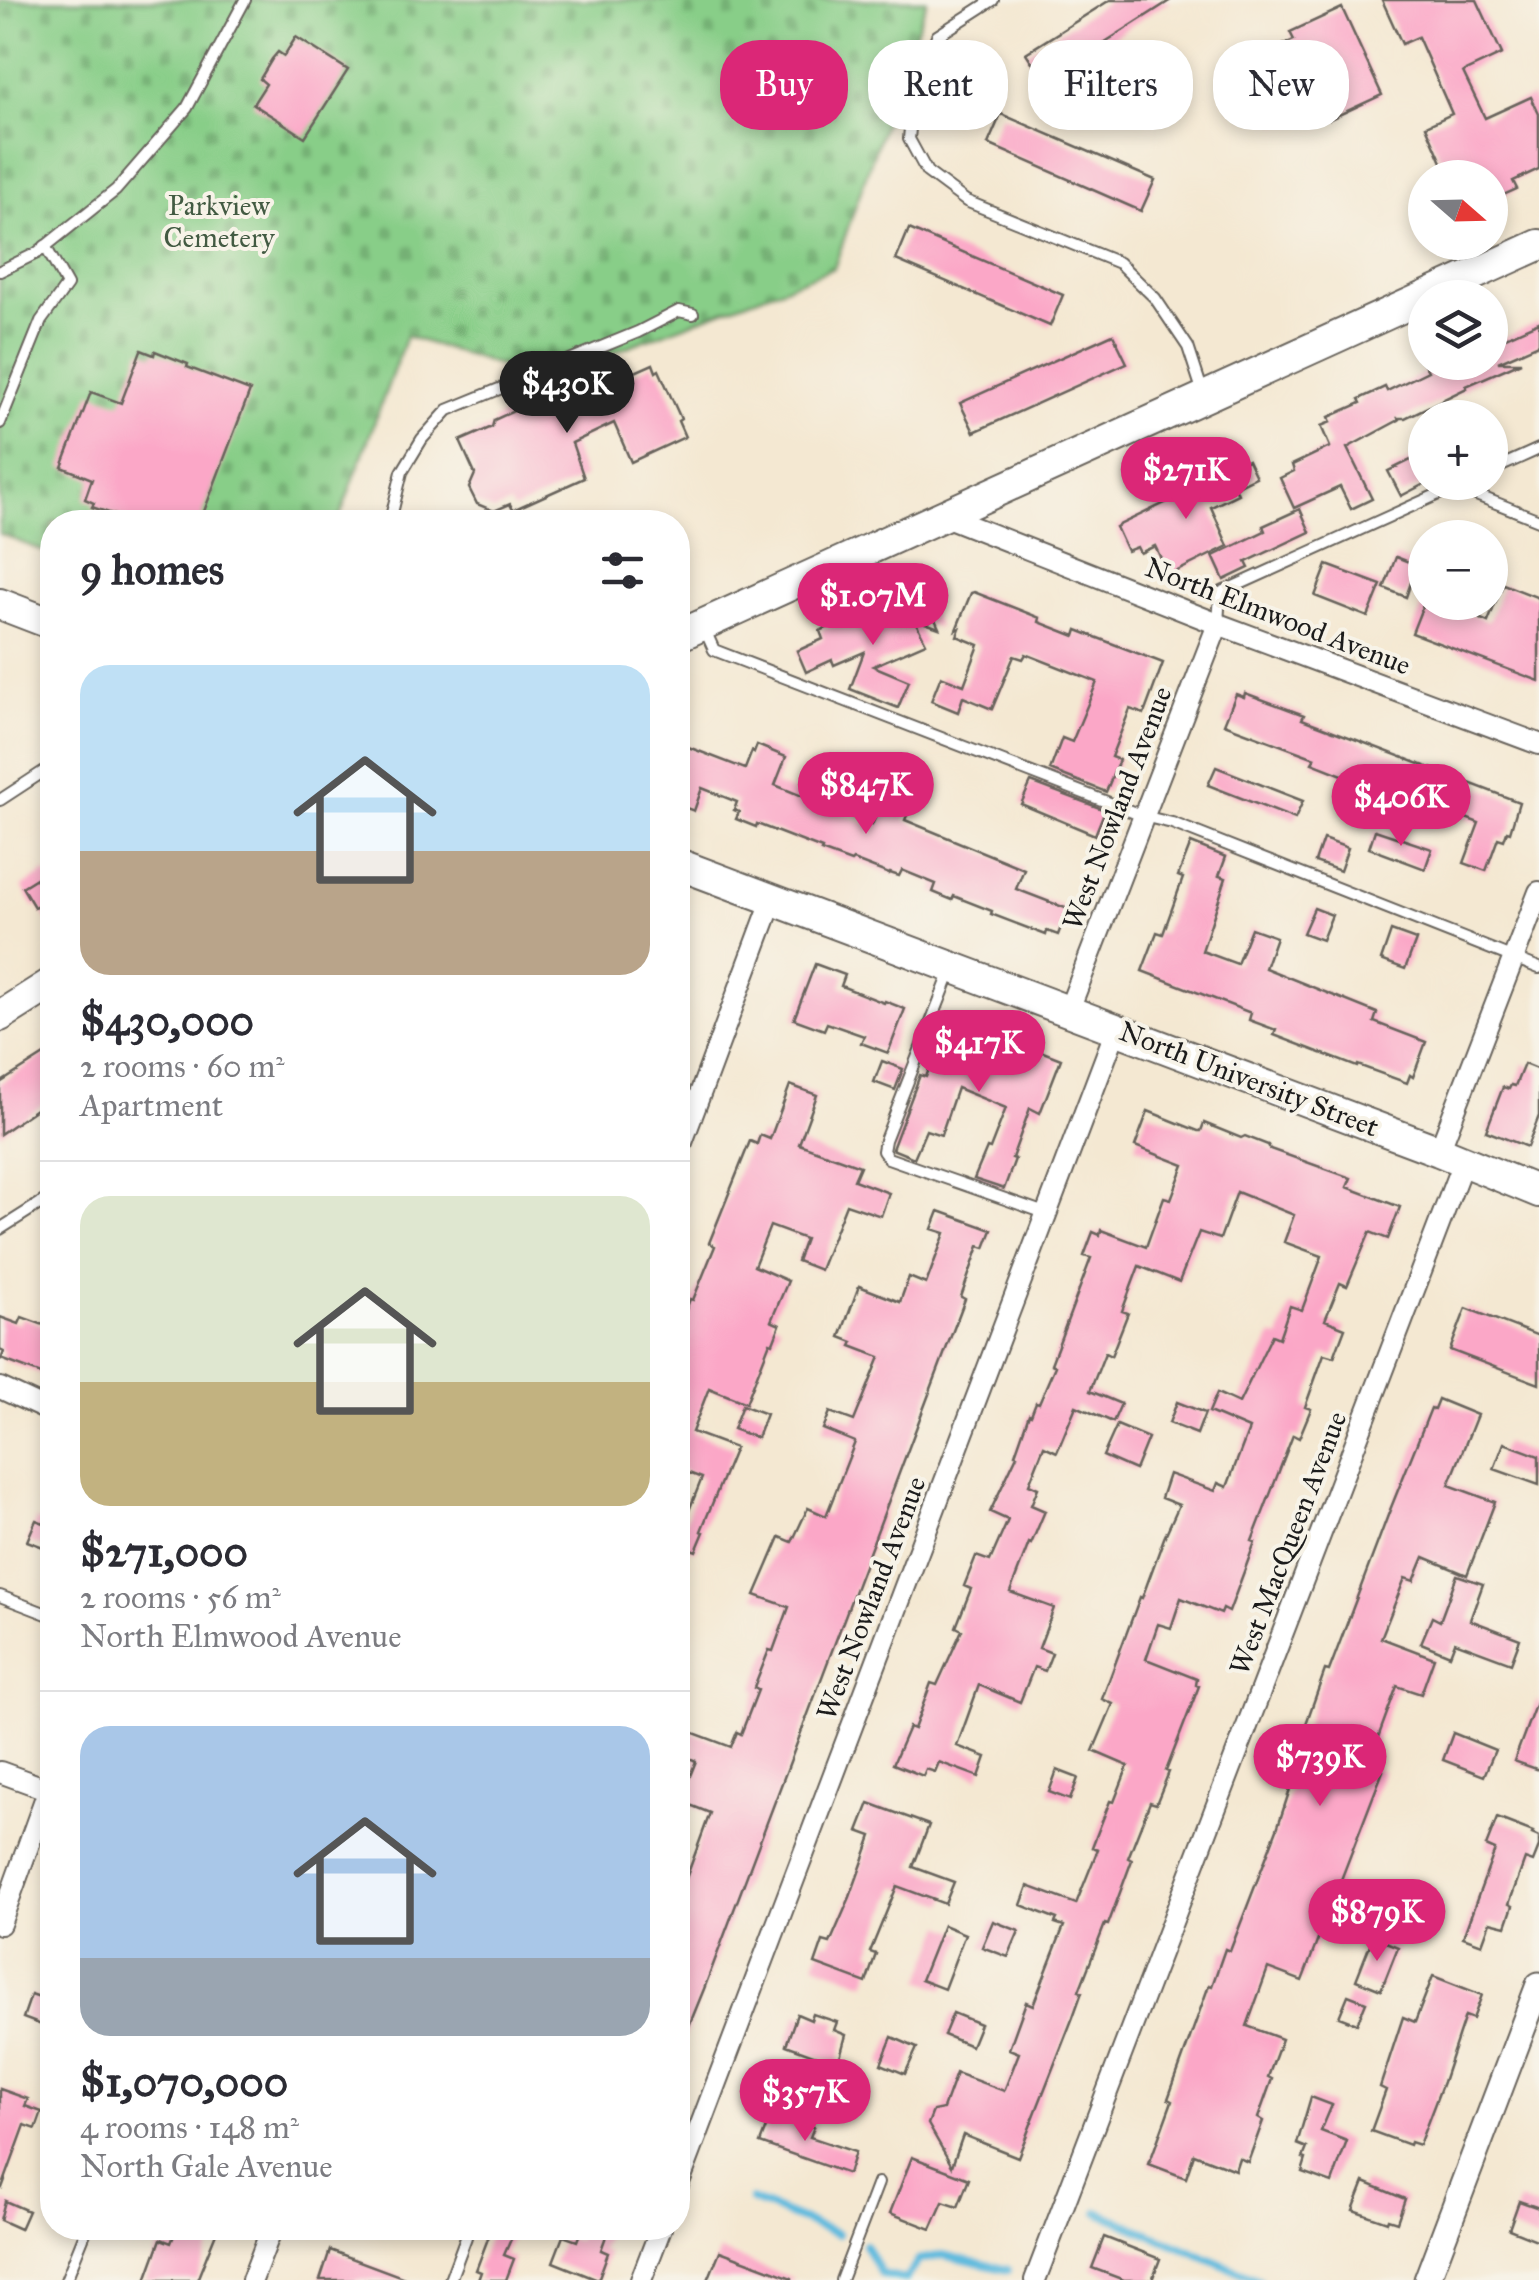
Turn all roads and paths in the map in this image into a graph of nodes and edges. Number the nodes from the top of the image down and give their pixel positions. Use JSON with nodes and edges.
{"nodes":[{"id":1,"x":245,"y":0,"type":"edge"},
{"id":2,"x":994,"y":0,"type":"edge"},
{"id":3,"x":1539,"y":245,"type":"edge"},
{"id":4,"x":45,"y":246,"type":"junction"},
{"id":5,"x":0,"y":271,"type":"edge"},
{"id":6,"x":693,"y":314,"type":"dead end"},
{"id":7,"x":1204,"y":397,"type":"junction"},
{"id":8,"x":0,"y":422,"type":"edge"},
{"id":9,"x":1539,"y":449,"type":"edge"},
{"id":10,"x":1508,"y":463,"type":"edge"},
{"id":11,"x":1427,"y":500,"type":"edge"},
{"id":12,"x":1494,"y":500,"type":"edge"},
{"id":13,"x":393,"y":510,"type":"edge"},
{"id":14,"x":942,"y":515,"type":"junction"},
{"id":15,"x":1539,"y":520,"type":"edge"},
{"id":16,"x":0,"y":604,"type":"edge"},
{"id":17,"x":40,"y":619,"type":"edge"},
{"id":18,"x":1218,"y":624,"type":"junction"},
{"id":19,"x":690,"y":630,"type":"edge"},
{"id":20,"x":1539,"y":744,"type":"edge"},
{"id":21,"x":40,"y":773,"type":"edge"},
{"id":22,"x":3,"y":794,"type":"edge"},
{"id":23,"x":1144,"y":816,"type":"junction"},
{"id":24,"x":690,"y":869,"type":"edge"},
{"id":25,"x":1539,"y":892,"type":"edge"},
{"id":26,"x":772,"y":901,"type":"junction"},
{"id":27,"x":1514,"y":958,"type":"junction"},
{"id":28,"x":952,"y":968,"type":"junction"},
{"id":29,"x":1539,"y":968,"type":"edge"},
{"id":30,"x":40,"y":991,"type":"edge"},
{"id":31,"x":1068,"y":1012,"type":"junction"},
{"id":32,"x":0,"y":1016,"type":"edge"},
{"id":33,"x":1116,"y":1030,"type":"junction"},
{"id":34,"x":690,"y":1121,"type":"edge"},
{"id":35,"x":1451,"y":1156,"type":"junction"},
{"id":36,"x":1539,"y":1192,"type":"edge"},
{"id":37,"x":40,"y":1204,"type":"edge"},
{"id":38,"x":1046,"y":1214,"type":"junction"},
{"id":39,"x":0,"y":1229,"type":"edge"},
{"id":40,"x":0,"y":1388,"type":"edge"},
{"id":41,"x":40,"y":1406,"type":"edge"},
{"id":42,"x":0,"y":1596,"type":"edge"},
{"id":43,"x":40,"y":1611,"type":"edge"},
{"id":44,"x":0,"y":1772,"type":"edge"},
{"id":45,"x":40,"y":1784,"type":"edge"},
{"id":46,"x":40,"y":1817,"type":"edge"},
{"id":47,"x":0,"y":1924,"type":"edge"},
{"id":48,"x":1538,"y":1994,"type":"edge"},
{"id":49,"x":690,"y":2153,"type":"edge"},
{"id":50,"x":878,"y":2183,"type":"dead end"},
{"id":51,"x":82,"y":2240,"type":"edge"},
{"id":52,"x":267,"y":2240,"type":"edge"},
{"id":53,"x":465,"y":2240,"type":"edge"},
{"id":54,"x":656,"y":2240,"type":"edge"},
{"id":55,"x":66,"y":2280,"type":"edge"},
{"id":56,"x":252,"y":2280,"type":"edge"},
{"id":57,"x":450,"y":2280,"type":"edge"},
{"id":58,"x":641,"y":2280,"type":"edge"},
{"id":59,"x":841,"y":2280,"type":"edge"},
{"id":60,"x":1035,"y":2280,"type":"edge"},
{"id":61,"x":1427,"y":2280,"type":"edge"}],
"edges":[{"from":1,"to":4,"type":"lane"},
{"from":2,"to":7,"type":"lane"},
{"from":3,"to":7,"type":"main road"},
{"from":4,"to":5,"type":"lane"},
{"from":4,"to":8,"type":"lane"},
{"from":6,"to":13,"type":"lane"},
{"from":7,"to":14,"type":"main road"},
{"from":9,"to":10,"type":"lane"},
{"from":11,"to":18,"type":"lane"},
{"from":12,"to":15,"type":"lane"},
{"from":14,"to":18,"type":"street","name":"North Elmwood Avenue"},
{"from":14,"to":19,"type":"main road"},
{"from":16,"to":17,"type":"main road"},
{"from":18,"to":20,"type":"street","name":"North Elmwood Avenue"},
{"from":18,"to":23,"type":"street","name":"West Nowland Avenue"},
{"from":19,"to":23,"type":"lane"},
{"from":21,"to":22,"type":"lane"},
{"from":23,"to":27,"type":"lane"},
{"from":23,"to":31,"type":"street","name":"West Nowland Avenue"},
{"from":24,"to":26,"type":"main road","name":"North University Street"},
{"from":25,"to":27,"type":"street","name":"West MacQueen Avenue"},
{"from":26,"to":28,"type":"main road","name":"North University Street"},
{"from":26,"to":34,"type":"street"},
{"from":27,"to":29,"type":"lane"},
{"from":27,"to":35,"type":"street","name":"West MacQueen Avenue"},
{"from":28,"to":31,"type":"main road","name":"North University Street"},
{"from":28,"to":38,"type":"lane"},
{"from":30,"to":32,"type":"main road"},
{"from":31,"to":33,"type":"main road","name":"North University Street"},
{"from":33,"to":35,"type":"main road","name":"North University Street"},
{"from":33,"to":38,"type":"street","name":"West Nowland Avenue"},
{"from":35,"to":36,"type":"main road","name":"North University Street"},
{"from":35,"to":60,"type":"street","name":"West MacQueen Avenue"},
{"from":37,"to":39,"type":"lane"},
{"from":38,"to":49,"type":"street","name":"West Nowland Avenue"},
{"from":40,"to":41,"type":"street"},
{"from":42,"to":43,"type":"lane"},
{"from":44,"to":45,"type":"street"},
{"from":46,"to":47,"type":"street"},
{"from":48,"to":61,"type":"street"},
{"from":50,"to":59,"type":"lane"},
{"from":51,"to":55,"type":"lane"},
{"from":52,"to":56,"type":"street"},
{"from":53,"to":57,"type":"lane"},
{"from":54,"to":58,"type":"street"}]}
